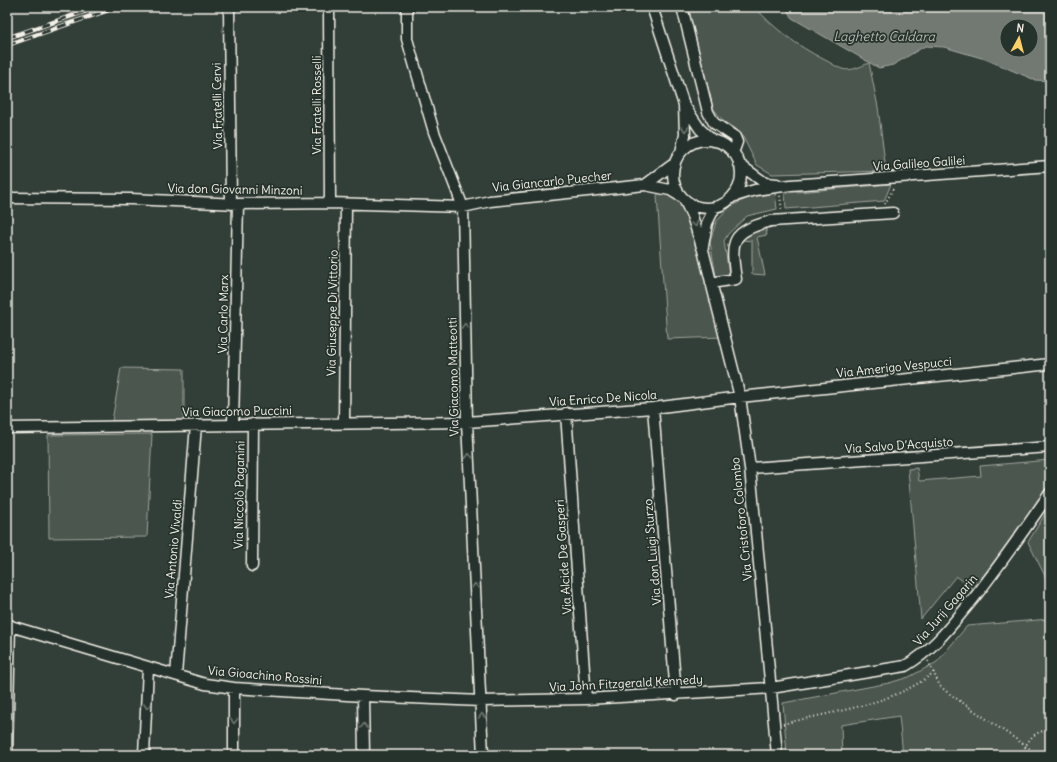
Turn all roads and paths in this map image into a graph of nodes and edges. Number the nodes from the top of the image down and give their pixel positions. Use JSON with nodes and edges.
{"nodes":[{"id":1,"x":229,"y":7,"type":"edge"},
{"id":2,"x":329,"y":7,"type":"edge"},
{"id":3,"x":407,"y":7,"type":"edge"},
{"id":4,"x":652,"y":7,"type":"edge"},
{"id":5,"x":682,"y":7,"type":"edge"},
{"id":6,"x":684,"y":105,"type":"junction"},
{"id":7,"x":713,"y":141,"type":"junction"},
{"id":8,"x":681,"y":152,"type":"junction"},
{"id":9,"x":733,"y":153,"type":"junction"},
{"id":10,"x":675,"y":163,"type":"junction"},
{"id":11,"x":739,"y":164,"type":"junction"},
{"id":12,"x":1050,"y":166,"type":"edge"},
{"id":13,"x":645,"y":185,"type":"junction"},
{"id":14,"x":791,"y":185,"type":"junction"},
{"id":15,"x":682,"y":197,"type":"junction"},
{"id":16,"x":732,"y":197,"type":"junction"},
{"id":17,"x":7,"y":198,"type":"edge"},
{"id":18,"x":330,"y":203,"type":"junction"},
{"id":19,"x":235,"y":204,"type":"junction"},
{"id":20,"x":346,"y":204,"type":"junction"},
{"id":21,"x":463,"y":207,"type":"junction"},
{"id":22,"x":715,"y":207,"type":"junction"},
{"id":23,"x":893,"y":213,"type":"dead end"},
{"id":24,"x":703,"y":250,"type":"junction"},
{"id":25,"x":711,"y":283,"type":"junction"},
{"id":26,"x":1050,"y":364,"type":"edge"},
{"id":27,"x":740,"y":397,"type":"junction"},
{"id":28,"x":653,"y":408,"type":"junction"},
{"id":29,"x":566,"y":413,"type":"junction"},
{"id":30,"x":467,"y":422,"type":"junction"},
{"id":31,"x":344,"y":423,"type":"junction"},
{"id":32,"x":253,"y":424,"type":"junction"},
{"id":33,"x":196,"y":425,"type":"junction"},
{"id":34,"x":233,"y":425,"type":"junction"},
{"id":35,"x":7,"y":428,"type":"edge"},
{"id":36,"x":1050,"y":447,"type":"edge"},
{"id":37,"x":750,"y":468,"type":"junction"},
{"id":38,"x":1050,"y":494,"type":"edge"},
{"id":39,"x":252,"y":566,"type":"dead end"},
{"id":40,"x":8,"y":625,"type":"edge"},
{"id":41,"x":922,"y":656,"type":"junction"},
{"id":42,"x":148,"y":667,"type":"junction"},
{"id":43,"x":934,"y":672,"type":"junction"},
{"id":44,"x":176,"y":675,"type":"junction"},
{"id":45,"x":234,"y":688,"type":"junction"},
{"id":46,"x":771,"y":688,"type":"junction"},
{"id":47,"x":676,"y":695,"type":"junction"},
{"id":48,"x":363,"y":696,"type":"junction"},
{"id":49,"x":586,"y":699,"type":"junction"},
{"id":50,"x":481,"y":700,"type":"junction"},
{"id":51,"x":774,"y":726,"type":"junction"},
{"id":52,"x":1050,"y":730,"type":"edge"},
{"id":53,"x":1025,"y":745,"type":"junction"},
{"id":54,"x":7,"y":755,"type":"edge"},
{"id":55,"x":144,"y":755,"type":"edge"},
{"id":56,"x":234,"y":755,"type":"edge"},
{"id":57,"x":364,"y":755,"type":"edge"},
{"id":58,"x":483,"y":755,"type":"edge"},
{"id":59,"x":777,"y":755,"type":"edge"},
{"id":60,"x":1021,"y":755,"type":"edge"},
{"id":61,"x":1039,"y":755,"type":"edge"}],
"edges":[{"from":1,"to":19,"type":"street","name":"Via Fratelli Cervi"},
{"from":2,"to":18,"type":"street","name":"Via Fratelli Rosselli"},
{"from":3,"to":21,"type":"street","name":"Via Giacomo Matteotti"},
{"from":4,"to":6,"type":"street"},
{"from":5,"to":9,"type":"street"},
{"from":6,"to":7,"type":"street"},
{"from":6,"to":8,"type":"street","one_way":true},
{"from":7,"to":8,"type":"street"},
{"from":7,"to":9,"type":"street"},
{"from":8,"to":10,"type":"street"},
{"from":9,"to":11,"type":"street"},
{"from":10,"to":13,"type":"street"},
{"from":10,"to":15,"type":"street"},
{"from":11,"to":14,"type":"street","name":"Via Galileo Galilei"},
{"from":11,"to":16,"type":"street"},
{"from":12,"to":14,"type":"street","name":"Via Galileo Galilei"},
{"from":13,"to":15,"type":"street","name":"Via Giancarlo Puecher"},
{"from":13,"to":21,"type":"street","name":"Via Giancarlo Puecher"},
{"from":14,"to":16,"type":"street","name":"Via Galileo Galilei"},
{"from":15,"to":22,"type":"street"},
{"from":15,"to":24,"type":"street","name":"Via Cristoforo Colombo","one_way":true},
{"from":16,"to":22,"type":"street"},
{"from":17,"to":19,"type":"street","name":"Via don Giovanni Minzoni"},
{"from":18,"to":19,"type":"street","name":"Via don Giovanni Minzoni"},
{"from":18,"to":20,"type":"street","name":"Via don Giovanni Minzoni"},
{"from":19,"to":34,"type":"street","name":"Via Carlo Marx"},
{"from":20,"to":21,"type":"street","name":"Via don Giovanni Minzoni"},
{"from":20,"to":31,"type":"street","name":"Via Giuseppe Di Vittorio"},
{"from":30,"to":21,"type":"street","name":"Via Giacomo Matteotti","one_way":true},
{"from":22,"to":24,"type":"street","name":"Via Cristoforo Colombo"},
{"from":23,"to":25,"type":"street"},
{"from":24,"to":25,"type":"street","name":"Via Cristoforo Colombo"},
{"from":25,"to":27,"type":"street","name":"Via Cristoforo Colombo"},
{"from":26,"to":27,"type":"street","name":"Via Amerigo Vespucci"},
{"from":27,"to":28,"type":"street","name":"Via Enrico De Nicola"},
{"from":27,"to":37,"type":"street","name":"Via Cristoforo Colombo"},
{"from":28,"to":29,"type":"street","name":"Via Enrico De Nicola"},
{"from":28,"to":47,"type":"street","name":"Via don Luigi Sturzo"},
{"from":29,"to":30,"type":"street","name":"Via Enrico De Nicola"},
{"from":29,"to":49,"type":"street","name":"Via Alcide De Gasperi"},
{"from":30,"to":31,"type":"street","name":"Via Giacomo Puccini"},
{"from":50,"to":30,"type":"street","name":"Via Giacomo Matteotti","one_way":true},
{"from":31,"to":32,"type":"street","name":"Via Giacomo Puccini"},
{"from":32,"to":34,"type":"street","name":"Via Giacomo Puccini"},
{"from":32,"to":39,"type":"street","name":"Via Niccolò Paganini"},
{"from":33,"to":34,"type":"street","name":"Via Giacomo Puccini"},
{"from":33,"to":35,"type":"street","name":"Via Giacomo Puccini"},
{"from":33,"to":44,"type":"street","name":"Via Antonio Vivaldi"},
{"from":36,"to":37,"type":"street","name":"Via Salvo D’Acquisto"},
{"from":37,"to":46,"type":"street","name":"Via Cristoforo Colombo"},
{"from":38,"to":41,"type":"street","name":"Via Jurij Gagarin"},
{"from":40,"to":42,"type":"street","name":"Via Gioachino Rossini"},
{"from":40,"to":54,"type":"street"},
{"from":41,"to":43,"type":"path"},
{"from":41,"to":46,"type":"street","name":"Via Jurij Gagarin"},
{"from":42,"to":44,"type":"street","name":"Via Gioachino Rossini"},
{"from":42,"to":55,"type":"street","one_way":true},
{"from":43,"to":51,"type":"path"},
{"from":43,"to":53,"type":"path"},
{"from":44,"to":45,"type":"street","name":"Via Gioachino Rossini"},
{"from":45,"to":48,"type":"street","name":"Via Gioachino Rossini"},
{"from":45,"to":56,"type":"street","one_way":true},
{"from":46,"to":47,"type":"street","name":"Via John Fitzgerald Kennedy"},
{"from":46,"to":51,"type":"street","name":"Via Cristoforo Colombo"},
{"from":47,"to":49,"type":"street","name":"Via John Fitzgerald Kennedy"},
{"from":48,"to":50,"type":"street","name":"Via Gioachino Rossini"},
{"from":57,"to":48,"type":"street","one_way":true},
{"from":49,"to":50,"type":"street","name":"Via John Fitzgerald Kennedy"},
{"from":58,"to":50,"type":"street","name":"Via Giacomo Matteotti","one_way":true},
{"from":51,"to":59,"type":"street","name":"Via Cristoforo Colombo"},
{"from":52,"to":53,"type":"path"},
{"from":53,"to":60,"type":"path"},
{"from":53,"to":61,"type":"path"}]}
